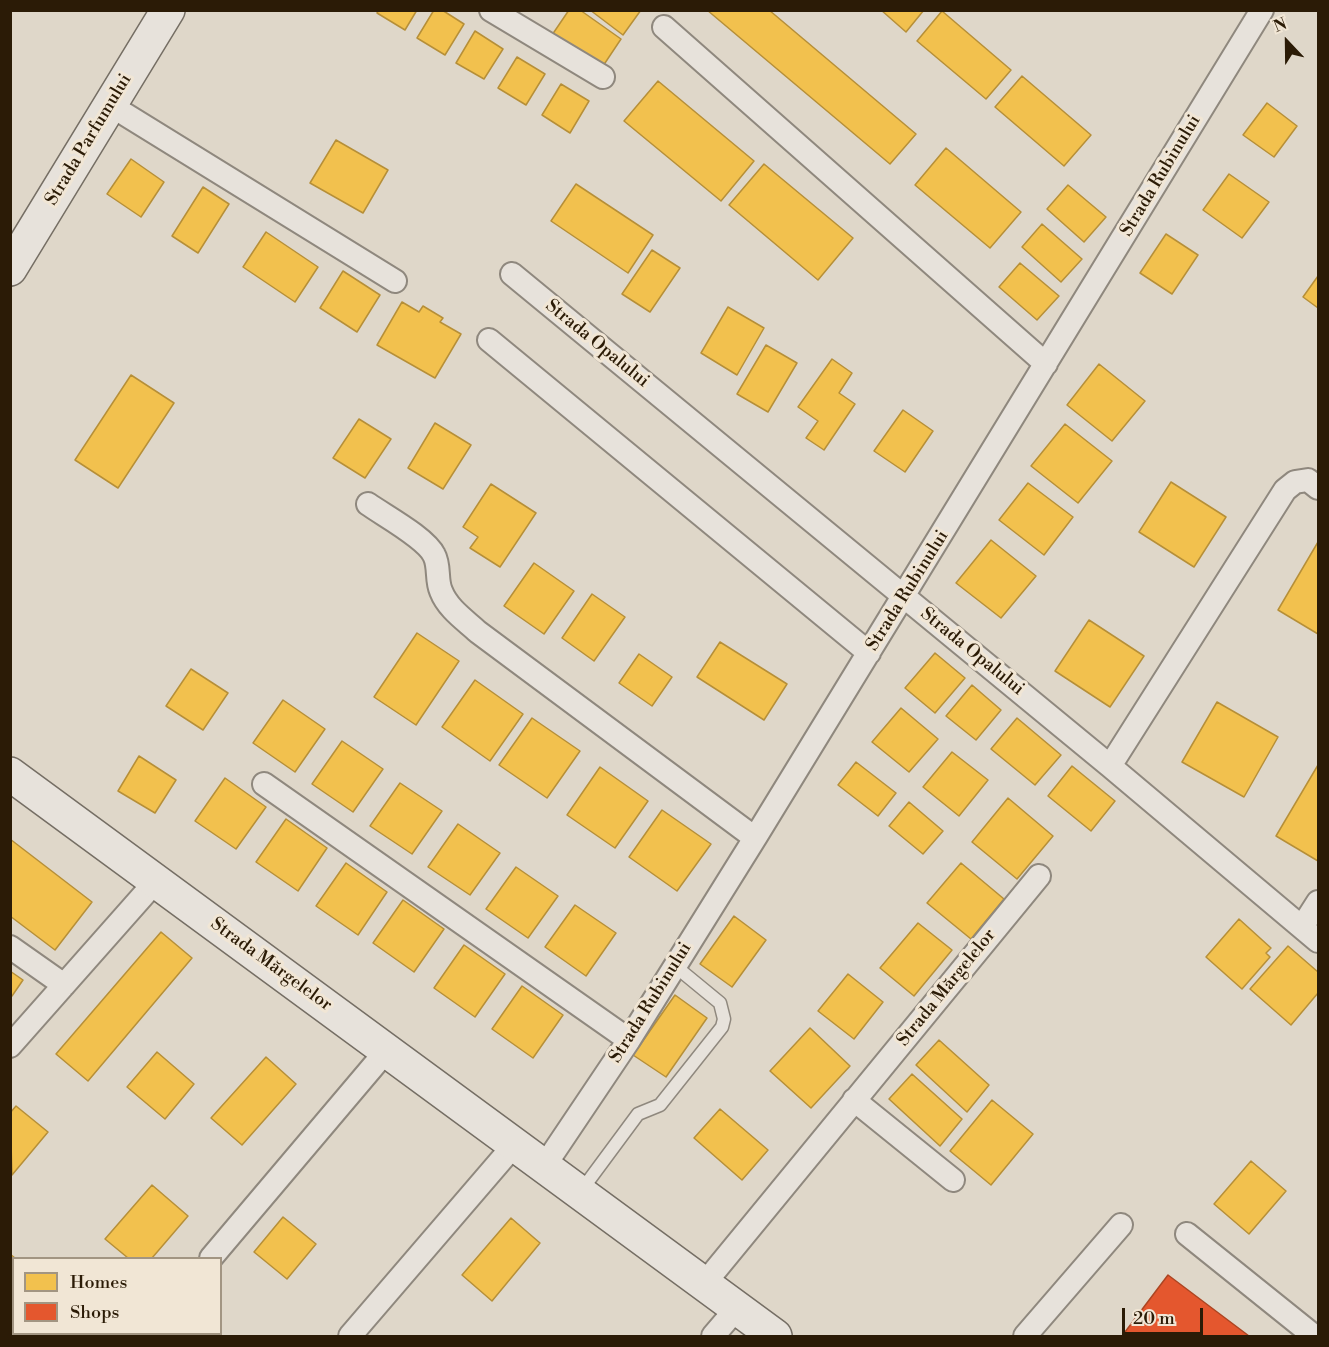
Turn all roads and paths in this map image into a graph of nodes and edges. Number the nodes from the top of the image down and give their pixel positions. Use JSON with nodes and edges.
{"nodes":[{"id":1,"x":168,"y":10,"type":"edge"},
{"id":2,"x":491,"y":10,"type":"edge"},
{"id":3,"x":1262,"y":10,"type":"edge"},
{"id":4,"x":664,"y":27,"type":"dead end"},
{"id":5,"x":603,"y":77,"type":"dead end"},
{"id":6,"x":110,"y":105,"type":"junction"},
{"id":7,"x":10,"y":269,"type":"edge"},
{"id":8,"x":512,"y":274,"type":"dead end"},
{"id":9,"x":394,"y":280,"type":"dead end"},
{"id":10,"x":489,"y":340,"type":"dead end"},
{"id":11,"x":1046,"y":364,"type":"junction"},
{"id":12,"x":1318,"y":488,"type":"edge"},
{"id":13,"x":368,"y":504,"type":"dead end"},
{"id":14,"x":904,"y":596,"type":"junction"},
{"id":15,"x":869,"y":653,"type":"junction"},
{"id":16,"x":1110,"y":766,"type":"junction"},
{"id":17,"x":10,"y":774,"type":"edge"},
{"id":18,"x":264,"y":784,"type":"dead end"},
{"id":19,"x":755,"y":838,"type":"junction"},
{"id":20,"x":1039,"y":876,"type":"dead end"},
{"id":21,"x":156,"y":881,"type":"junction"},
{"id":22,"x":1318,"y":902,"type":"edge"},
{"id":23,"x":1310,"y":934,"type":"edge"},
{"id":24,"x":10,"y":947,"type":"edge"},
{"id":25,"x":675,"y":966,"type":"junction"},
{"id":26,"x":64,"y":985,"type":"junction"},
{"id":27,"x":629,"y":1040,"type":"junction"},
{"id":28,"x":10,"y":1046,"type":"edge"},
{"id":29,"x":387,"y":1050,"type":"junction"},
{"id":30,"x":855,"y":1100,"type":"junction"},
{"id":31,"x":515,"y":1144,"type":"junction"},
{"id":32,"x":544,"y":1165,"type":"junction"},
{"id":33,"x":953,"y":1180,"type":"dead end"},
{"id":34,"x":580,"y":1192,"type":"junction"},
{"id":35,"x":1122,"y":1225,"type":"dead end"},
{"id":36,"x":1187,"y":1234,"type":"dead end"},
{"id":37,"x":212,"y":1257,"type":"edge"},
{"id":38,"x":704,"y":1284,"type":"junction"},
{"id":39,"x":737,"y":1308,"type":"junction"},
{"id":40,"x":350,"y":1336,"type":"edge"},
{"id":41,"x":713,"y":1336,"type":"edge"},
{"id":42,"x":775,"y":1336,"type":"edge"},
{"id":43,"x":1026,"y":1336,"type":"edge"},
{"id":44,"x":1314,"y":1336,"type":"edge"}],
"edges":[{"from":1,"to":6,"type":"street","name":"Strada Parfumului"},
{"from":2,"to":5,"type":"street"},
{"from":3,"to":11,"type":"street","name":"Strada Rubinului"},
{"from":4,"to":11,"type":"street"},
{"from":6,"to":7,"type":"street","name":"Strada Parfumului"},
{"from":6,"to":9,"type":"street"},
{"from":8,"to":14,"type":"street","name":"Strada Opalului"},
{"from":10,"to":15,"type":"street"},
{"from":11,"to":14,"type":"street","name":"Strada Rubinului"},
{"from":12,"to":16,"type":"street"},
{"from":13,"to":19,"type":"street"},
{"from":14,"to":15,"type":"street","name":"Strada Rubinului"},
{"from":14,"to":16,"type":"street","name":"Strada Opalului"},
{"from":15,"to":19,"type":"street","name":"Strada Rubinului"},
{"from":16,"to":23,"type":"street","name":"Strada Opalului"},
{"from":17,"to":21,"type":"street","name":"Strada Mărgelelor"},
{"from":18,"to":27,"type":"street"},
{"from":19,"to":25,"type":"street","name":"Strada Rubinului"},
{"from":20,"to":30,"type":"street","name":"Strada Mărgelelor"},
{"from":21,"to":26,"type":"street"},
{"from":21,"to":29,"type":"street","name":"Strada Mărgelelor"},
{"from":22,"to":23,"type":"street"},
{"from":24,"to":26,"type":"street"},
{"from":25,"to":27,"type":"street","name":"Strada Rubinului"},
{"from":25,"to":34,"type":"lane"},
{"from":26,"to":28,"type":"street"},
{"from":27,"to":32,"type":"street","name":"Strada Rubinului"},
{"from":29,"to":31,"type":"street","name":"Strada Mărgelelor"},
{"from":29,"to":37,"type":"street"},
{"from":30,"to":33,"type":"street"},
{"from":30,"to":38,"type":"street","name":"Strada Mărgelelor"},
{"from":31,"to":32,"type":"street","name":"Strada Mărgelelor"},
{"from":31,"to":40,"type":"street"},
{"from":32,"to":34,"type":"street","name":"Strada Mărgelelor"},
{"from":34,"to":38,"type":"street","name":"Strada Mărgelelor"},
{"from":35,"to":43,"type":"street"},
{"from":36,"to":44,"type":"street"},
{"from":38,"to":39,"type":"street","name":"Strada Mărgelelor"},
{"from":39,"to":41,"type":"street"},
{"from":39,"to":42,"type":"street","name":"Strada Mărgelelor"}]}
